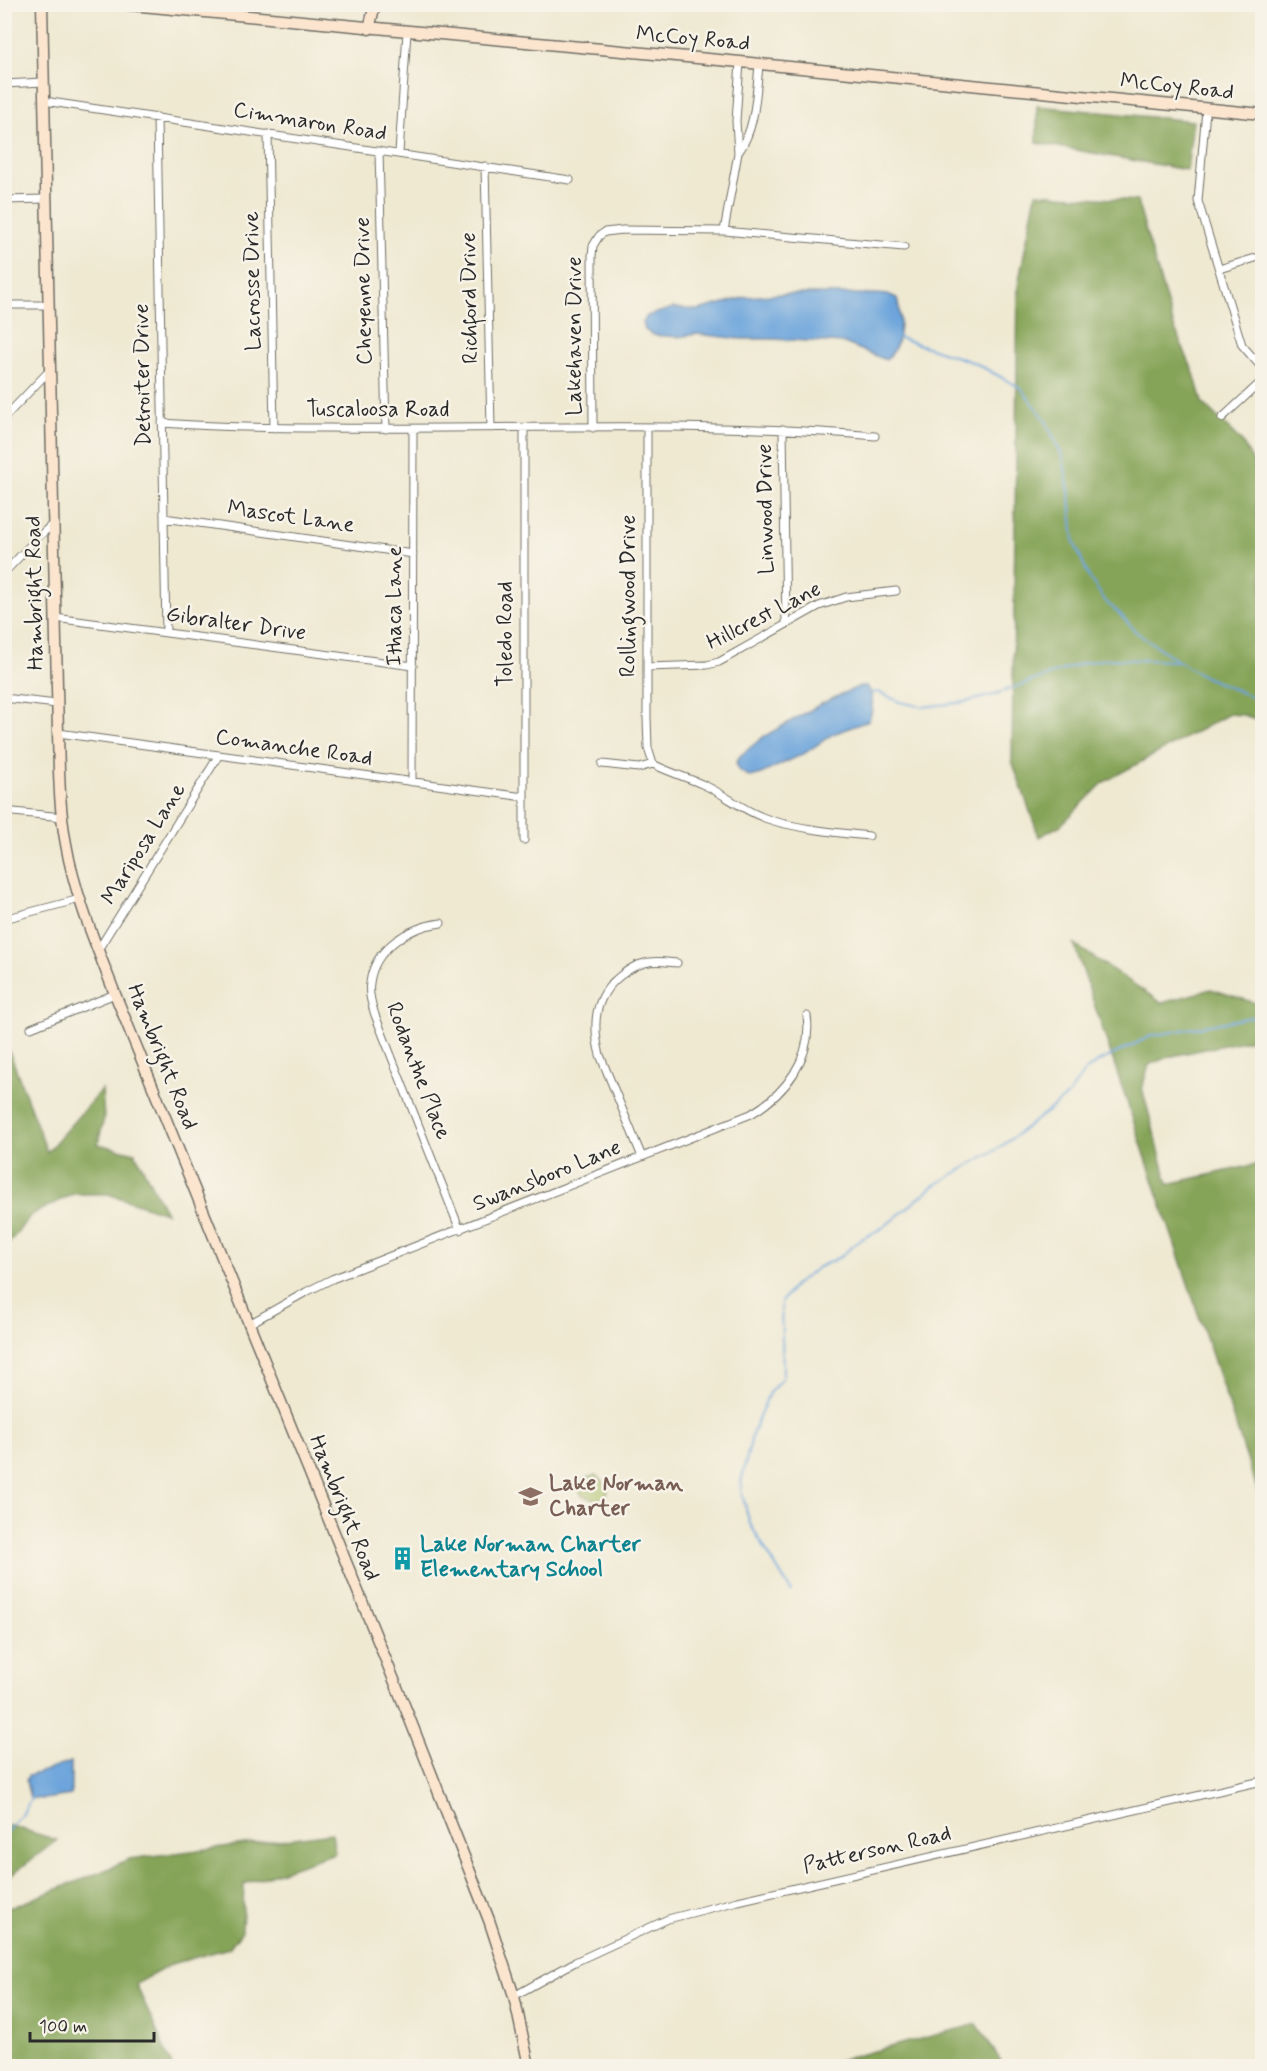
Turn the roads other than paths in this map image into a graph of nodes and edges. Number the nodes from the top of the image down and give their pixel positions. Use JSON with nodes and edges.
{"nodes":[{"id":1,"x":42,"y":4,"type":"edge"},
{"id":2,"x":120,"y":4,"type":"edge"},
{"id":3,"x":375,"y":4,"type":"edge"},
{"id":4,"x":369,"y":28,"type":"junction"},
{"id":5,"x":407,"y":32,"type":"junction"},
{"id":6,"x":740,"y":62,"type":"junction"},
{"id":7,"x":759,"y":64,"type":"junction"},
{"id":8,"x":43,"y":82,"type":"junction"},
{"id":9,"x":4,"y":84,"type":"edge"},
{"id":10,"x":44,"y":101,"type":"junction"},
{"id":11,"x":1206,"y":110,"type":"junction"},
{"id":12,"x":1263,"y":114,"type":"edge"},
{"id":13,"x":157,"y":117,"type":"junction"},
{"id":14,"x":268,"y":134,"type":"junction"},
{"id":15,"x":379,"y":151,"type":"junction"},
{"id":16,"x":399,"y":153,"type":"junction"},
{"id":17,"x":738,"y":153,"type":"junction"},
{"id":18,"x":485,"y":166,"type":"junction"},
{"id":19,"x":570,"y":180,"type":"dead end"},
{"id":20,"x":4,"y":200,"type":"edge"},
{"id":21,"x":45,"y":200,"type":"junction"},
{"id":22,"x":724,"y":231,"type":"junction"},
{"id":23,"x":904,"y":247,"type":"dead end"},
{"id":24,"x":1263,"y":256,"type":"edge"},
{"id":25,"x":1219,"y":269,"type":"junction"},
{"id":26,"x":4,"y":305,"type":"edge"},
{"id":27,"x":48,"y":305,"type":"junction"},
{"id":28,"x":1263,"y":368,"type":"edge"},
{"id":29,"x":49,"y":371,"type":"junction"},
{"id":30,"x":1263,"y":381,"type":"edge"},
{"id":31,"x":4,"y":418,"type":"edge"},
{"id":32,"x":1222,"y":418,"type":"dead end"},
{"id":33,"x":162,"y":423,"type":"junction"},
{"id":34,"x":274,"y":428,"type":"junction"},
{"id":35,"x":490,"y":428,"type":"junction"},
{"id":36,"x":524,"y":428,"type":"junction"},
{"id":37,"x":593,"y":428,"type":"junction"},
{"id":38,"x":647,"y":428,"type":"junction"},
{"id":39,"x":386,"y":429,"type":"junction"},
{"id":40,"x":413,"y":429,"type":"junction"},
{"id":41,"x":783,"y":429,"type":"junction"},
{"id":42,"x":875,"y":436,"type":"dead end"},
{"id":43,"x":164,"y":518,"type":"junction"},
{"id":44,"x":53,"y":525,"type":"junction"},
{"id":45,"x":413,"y":554,"type":"junction"},
{"id":46,"x":4,"y":573,"type":"edge"},
{"id":47,"x":896,"y":591,"type":"dead end"},
{"id":48,"x":55,"y":618,"type":"junction"},
{"id":49,"x":786,"y":624,"type":"junction"},
{"id":50,"x":166,"y":633,"type":"junction"},
{"id":51,"x":413,"y":666,"type":"junction"},
{"id":52,"x":647,"y":667,"type":"junction"},
{"id":53,"x":4,"y":698,"type":"edge"},
{"id":54,"x":57,"y":704,"type":"junction"},
{"id":55,"x":58,"y":734,"type":"junction"},
{"id":56,"x":219,"y":755,"type":"junction"},
{"id":57,"x":602,"y":764,"type":"dead end"},
{"id":58,"x":653,"y":764,"type":"junction"},
{"id":59,"x":412,"y":782,"type":"junction"},
{"id":60,"x":524,"y":797,"type":"junction"},
{"id":61,"x":4,"y":811,"type":"edge"},
{"id":62,"x":62,"y":817,"type":"junction"},
{"id":63,"x":869,"y":836,"type":"dead end"},
{"id":64,"x":524,"y":840,"type":"dead end"},
{"id":65,"x":80,"y":899,"type":"junction"},
{"id":66,"x":4,"y":919,"type":"edge"},
{"id":67,"x":441,"y":923,"type":"dead end"},
{"id":68,"x":99,"y":950,"type":"junction"},
{"id":69,"x":677,"y":963,"type":"dead end"},
{"id":70,"x":116,"y":994,"type":"junction"},
{"id":71,"x":807,"y":1016,"type":"dead end"},
{"id":72,"x":31,"y":1028,"type":"dead end"},
{"id":73,"x":642,"y":1157,"type":"junction"},
{"id":74,"x":460,"y":1230,"type":"junction"},
{"id":75,"x":249,"y":1324,"type":"junction"},
{"id":76,"x":1263,"y":1781,"type":"edge"},
{"id":77,"x":514,"y":1996,"type":"junction"},
{"id":78,"x":529,"y":2067,"type":"edge"}],
"edges":[{"from":1,"to":8,"type":"main road","name":"Hambright Road"},
{"from":2,"to":4,"type":"main road","name":"McCoy Road"},
{"from":3,"to":4,"type":"main road"},
{"from":4,"to":5,"type":"main road","name":"McCoy Road"},
{"from":5,"to":6,"type":"main road","name":"McCoy Road"},
{"from":5,"to":16,"type":"street"},
{"from":6,"to":7,"type":"main road","name":"McCoy Road"},
{"from":6,"to":17,"type":"street"},
{"from":7,"to":11,"type":"main road","name":"McCoy Road"},
{"from":7,"to":17,"type":"street"},
{"from":8,"to":9,"type":"street"},
{"from":8,"to":10,"type":"main road","name":"Hambright Road"},
{"from":10,"to":13,"type":"street","name":"Cimmaron Road"},
{"from":10,"to":21,"type":"main road","name":"Hambright Road"},
{"from":11,"to":12,"type":"main road","name":"McCoy Road"},
{"from":11,"to":25,"type":"street"},
{"from":13,"to":14,"type":"street","name":"Cimmaron Road"},
{"from":13,"to":33,"type":"street","name":"Detroiter Drive"},
{"from":14,"to":15,"type":"street","name":"Cimmaron Road"},
{"from":14,"to":34,"type":"street","name":"Lacrosse Drive"},
{"from":15,"to":16,"type":"street","name":"Cimmaron Road"},
{"from":15,"to":39,"type":"street","name":"Cheyenne Drive"},
{"from":16,"to":18,"type":"street","name":"Cimmaron Road"},
{"from":17,"to":22,"type":"street"},
{"from":18,"to":19,"type":"street","name":"Cimmaron Road"},
{"from":18,"to":35,"type":"street","name":"Richford Drive"},
{"from":20,"to":21,"type":"street"},
{"from":21,"to":27,"type":"main road","name":"Hambright Road"},
{"from":22,"to":23,"type":"street","name":"Lakehaven Drive"},
{"from":22,"to":37,"type":"street","name":"Lakehaven Drive"},
{"from":24,"to":25,"type":"street"},
{"from":25,"to":28,"type":"street"},
{"from":26,"to":27,"type":"street"},
{"from":27,"to":29,"type":"main road","name":"Hambright Road"},
{"from":29,"to":31,"type":"street"},
{"from":29,"to":44,"type":"main road","name":"Hambright Road"},
{"from":30,"to":32,"type":"street"},
{"from":33,"to":34,"type":"street","name":"Tuscaloosa Road"},
{"from":33,"to":43,"type":"street","name":"Detroiter Drive"},
{"from":34,"to":39,"type":"street","name":"Tuscaloosa Road"},
{"from":35,"to":36,"type":"street","name":"Tuscaloosa Road"},
{"from":35,"to":40,"type":"street","name":"Tuscaloosa Road"},
{"from":36,"to":37,"type":"street","name":"Tuscaloosa Road"},
{"from":36,"to":60,"type":"street","name":"Toledo Road"},
{"from":37,"to":38,"type":"street","name":"Lakehaven Drive"},
{"from":38,"to":41,"type":"street","name":"Lakehaven Drive"},
{"from":38,"to":52,"type":"street","name":"Rollingwood Drive"},
{"from":39,"to":40,"type":"street","name":"Tuscaloosa Road"},
{"from":40,"to":45,"type":"street","name":"Ithaca Lane"},
{"from":41,"to":42,"type":"street","name":"Lakehaven Drive"},
{"from":41,"to":49,"type":"street","name":"Linwood Drive"},
{"from":43,"to":45,"type":"street","name":"Mascot Lane"},
{"from":43,"to":50,"type":"street","name":"Detroiter Drive"},
{"from":44,"to":46,"type":"street"},
{"from":44,"to":48,"type":"main road","name":"Hambright Road"},
{"from":45,"to":51,"type":"street","name":"Ithaca Lane"},
{"from":47,"to":49,"type":"street","name":"Hillcrest Lane"},
{"from":48,"to":50,"type":"street","name":"Gibralter Drive"},
{"from":48,"to":54,"type":"main road","name":"Hambright Road"},
{"from":49,"to":52,"type":"street","name":"Hillcrest Lane"},
{"from":50,"to":51,"type":"street","name":"Gibralter Drive"},
{"from":51,"to":59,"type":"street","name":"Ithaca Lane"},
{"from":52,"to":58,"type":"street","name":"Rollingwood Drive"},
{"from":53,"to":54,"type":"street"},
{"from":54,"to":55,"type":"main road","name":"Hambright Road"},
{"from":55,"to":56,"type":"street","name":"Comanche Road"},
{"from":55,"to":62,"type":"main road","name":"Hambright Road"},
{"from":56,"to":59,"type":"street","name":"Comanche Road"},
{"from":56,"to":68,"type":"street","name":"Mariposa Lane"},
{"from":57,"to":58,"type":"street"},
{"from":58,"to":63,"type":"street"},
{"from":59,"to":60,"type":"street","name":"Comanche Road"},
{"from":60,"to":64,"type":"street","name":"Toledo Road"},
{"from":61,"to":62,"type":"street"},
{"from":62,"to":65,"type":"main road","name":"Hambright Road"},
{"from":65,"to":66,"type":"street"},
{"from":65,"to":68,"type":"main road","name":"Hambright Road"},
{"from":67,"to":74,"type":"street","name":"Rodanthe Place"},
{"from":68,"to":70,"type":"main road","name":"Hambright Road"},
{"from":69,"to":73,"type":"street"},
{"from":70,"to":72,"type":"street"},
{"from":70,"to":75,"type":"main road","name":"Hambright Road"},
{"from":71,"to":73,"type":"street","name":"Swansboro Lane"},
{"from":73,"to":74,"type":"street","name":"Swansboro Lane"},
{"from":74,"to":75,"type":"street","name":"Swansboro Lane"},
{"from":75,"to":77,"type":"main road","name":"Hambright Road"},
{"from":76,"to":77,"type":"street","name":"Patterson Road"},
{"from":77,"to":78,"type":"main road","name":"Hambright Road"}]}
